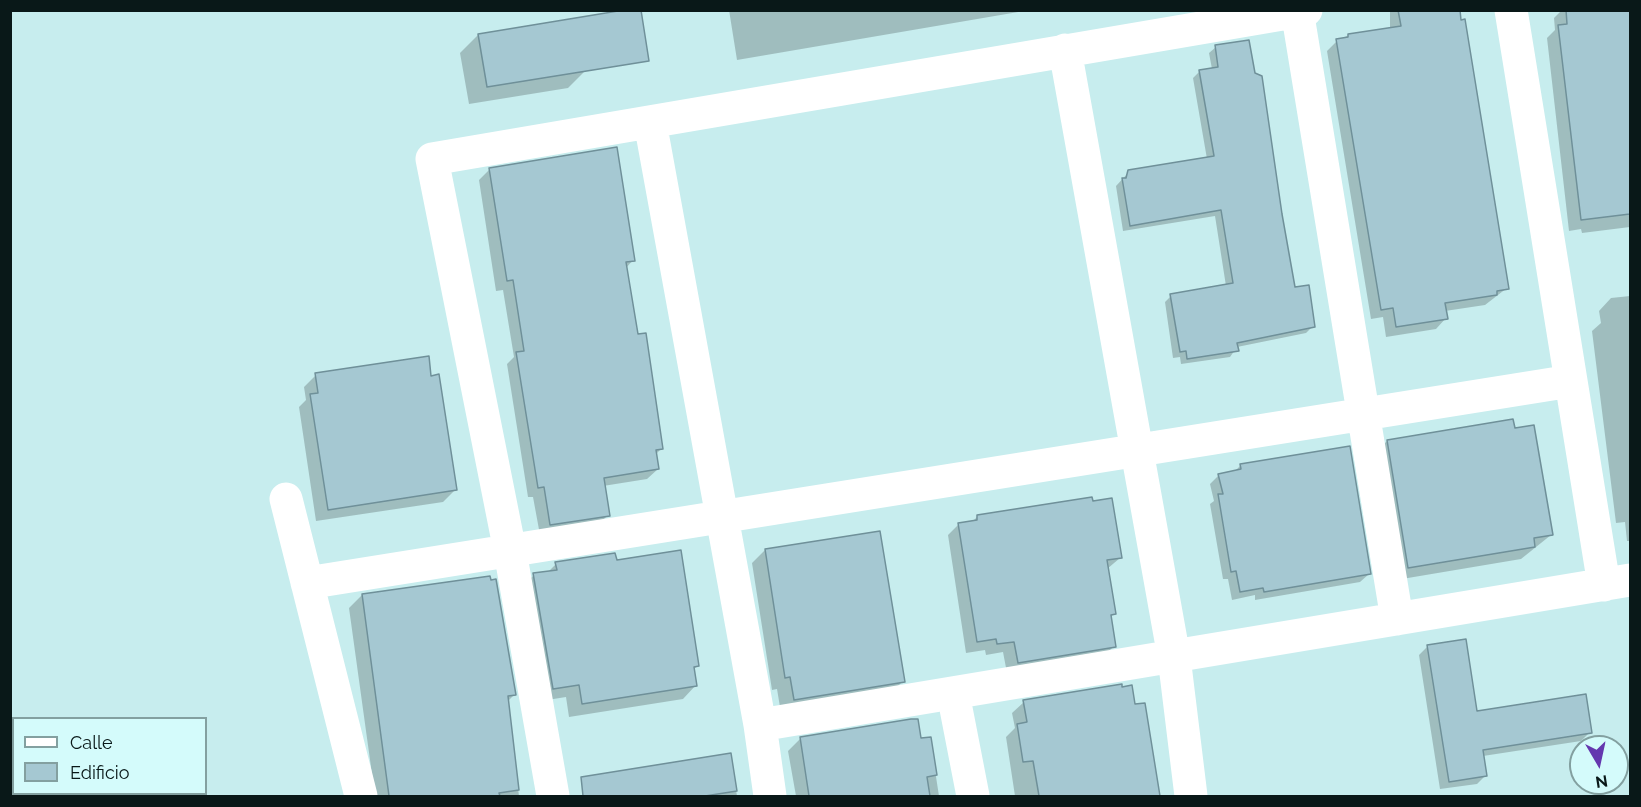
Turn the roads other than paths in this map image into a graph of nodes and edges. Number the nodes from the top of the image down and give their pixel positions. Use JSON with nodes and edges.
{"nodes":[{"id":1,"x":1511,"y":10,"type":"edge"},
{"id":2,"x":1300,"y":11,"type":"edge"},
{"id":3,"x":1065,"y":50,"type":"junction"},
{"id":4,"x":650,"y":122,"type":"junction"},
{"id":5,"x":1571,"y":381,"type":"junction"},
{"id":6,"x":1363,"y":414,"type":"junction"},
{"id":7,"x":1137,"y":451,"type":"junction"},
{"id":8,"x":286,"y":499,"type":"dead end"},
{"id":9,"x":722,"y":516,"type":"junction"},
{"id":10,"x":510,"y":551,"type":"junction"},
{"id":11,"x":307,"y":583,"type":"junction"},
{"id":12,"x":1617,"y":583,"type":"edge"},
{"id":13,"x":1397,"y":619,"type":"junction"},
{"id":14,"x":1174,"y":657,"type":"junction"},
{"id":15,"x":954,"y":693,"type":"junction"},
{"id":16,"x":760,"y":725,"type":"junction"},
{"id":17,"x":361,"y":796,"type":"edge"},
{"id":18,"x":553,"y":796,"type":"edge"},
{"id":19,"x":770,"y":796,"type":"edge"},
{"id":20,"x":973,"y":796,"type":"edge"},
{"id":21,"x":1191,"y":796,"type":"edge"}],
"edges":[{"from":1,"to":5,"type":"street"},
{"from":2,"to":3,"type":"street"},
{"from":2,"to":6,"type":"street"},
{"from":3,"to":4,"type":"street"},
{"from":3,"to":7,"type":"street"},
{"from":4,"to":9,"type":"street"},
{"from":4,"to":10,"type":"street"},
{"from":5,"to":6,"type":"street"},
{"from":5,"to":12,"type":"street"},
{"from":6,"to":7,"type":"street"},
{"from":6,"to":13,"type":"street"},
{"from":7,"to":9,"type":"street"},
{"from":7,"to":14,"type":"street"},
{"from":8,"to":11,"type":"street"},
{"from":9,"to":10,"type":"street"},
{"from":9,"to":16,"type":"street"},
{"from":10,"to":11,"type":"street"},
{"from":10,"to":18,"type":"street"},
{"from":11,"to":17,"type":"street"},
{"from":12,"to":13,"type":"street"},
{"from":13,"to":14,"type":"street"},
{"from":14,"to":15,"type":"street"},
{"from":14,"to":21,"type":"street"},
{"from":15,"to":16,"type":"street"},
{"from":15,"to":20,"type":"street"},
{"from":16,"to":19,"type":"street"}]}
